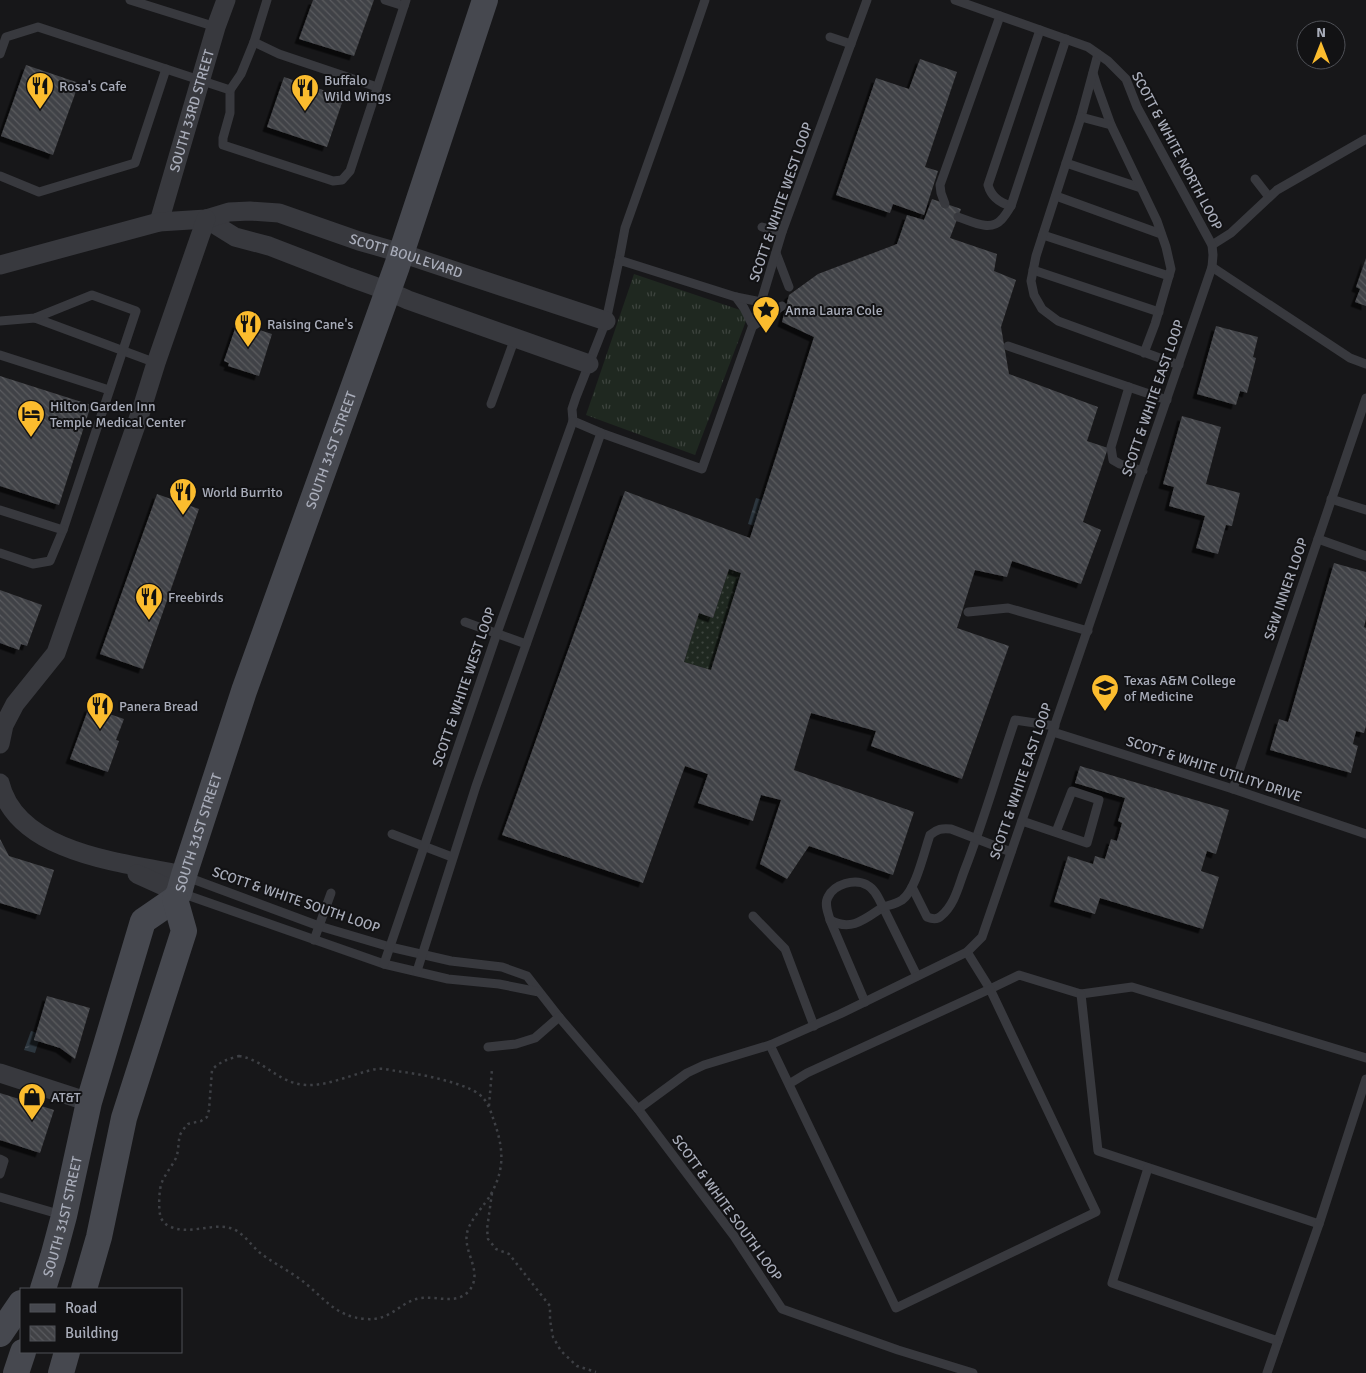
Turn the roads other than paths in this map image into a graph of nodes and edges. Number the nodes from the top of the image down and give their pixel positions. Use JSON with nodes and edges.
{"nodes":[{"id":1,"x":130,"y":0,"type":"edge"},
{"id":2,"x":226,"y":0,"type":"edge"},
{"id":3,"x":267,"y":0,"type":"edge"},
{"id":4,"x":385,"y":0,"type":"edge"},
{"id":5,"x":485,"y":0,"type":"edge"},
{"id":6,"x":705,"y":0,"type":"edge"},
{"id":7,"x":868,"y":0,"type":"edge"},
{"id":8,"x":955,"y":0,"type":"edge"},
{"id":9,"x":405,"y":3,"type":"edge"},
{"id":10,"x":1000,"y":16,"type":"junction"},
{"id":11,"x":216,"y":27,"type":"junction"},
{"id":12,"x":1040,"y":30,"type":"junction"},
{"id":13,"x":830,"y":37,"type":"dead end"},
{"id":14,"x":1066,"y":39,"type":"junction"},
{"id":15,"x":254,"y":42,"type":"junction"},
{"id":16,"x":851,"y":44,"type":"junction"},
{"id":17,"x":0,"y":54,"type":"edge"},
{"id":18,"x":1098,"y":54,"type":"junction"},
{"id":19,"x":166,"y":69,"type":"junction"},
{"id":20,"x":1093,"y":73,"type":"junction"},
{"id":21,"x":201,"y":80,"type":"junction"},
{"id":22,"x":377,"y":87,"type":"junction"},
{"id":23,"x":230,"y":90,"type":"junction"},
{"id":24,"x":1082,"y":117,"type":"junction"},
{"id":25,"x":1111,"y":125,"type":"junction"},
{"id":26,"x":1366,"y":139,"type":"edge"},
{"id":27,"x":1066,"y":163,"type":"junction"},
{"id":28,"x":0,"y":176,"type":"edge"},
{"id":29,"x":1255,"y":179,"type":"dead end"},
{"id":30,"x":1141,"y":188,"type":"junction"},
{"id":31,"x":1056,"y":196,"type":"junction"},
{"id":32,"x":1269,"y":197,"type":"junction"},
{"id":33,"x":945,"y":204,"type":"dead end"},
{"id":34,"x":1011,"y":206,"type":"junction"},
{"id":35,"x":958,"y":217,"type":"dead end"},
{"id":36,"x":206,"y":219,"type":"junction"},
{"id":37,"x":159,"y":222,"type":"junction"},
{"id":38,"x":762,"y":227,"type":"dead end"},
{"id":39,"x":782,"y":232,"type":"junction"},
{"id":40,"x":1162,"y":234,"type":"junction"},
{"id":41,"x":1043,"y":235,"type":"junction"},
{"id":42,"x":1212,"y":245,"type":"junction"},
{"id":43,"x":776,"y":252,"type":"junction"},
{"id":44,"x":401,"y":253,"type":"junction"},
{"id":45,"x":619,"y":260,"type":"junction"},
{"id":46,"x":0,"y":265,"type":"edge"},
{"id":47,"x":1212,"y":267,"type":"junction"},
{"id":48,"x":1033,"y":270,"type":"junction"},
{"id":49,"x":1169,"y":276,"type":"junction"},
{"id":50,"x":789,"y":287,"type":"dead end"},
{"id":51,"x":388,"y":290,"type":"junction"},
{"id":52,"x":736,"y":297,"type":"junction"},
{"id":53,"x":761,"y":302,"type":"junction"},
{"id":54,"x":782,"y":306,"type":"dead end"},
{"id":55,"x":1159,"y":312,"type":"junction"},
{"id":56,"x":35,"y":318,"type":"junction"},
{"id":57,"x":0,"y":321,"type":"edge"},
{"id":58,"x":606,"y":321,"type":"junction"},
{"id":59,"x":753,"y":326,"type":"junction"},
{"id":60,"x":515,"y":338,"type":"junction"},
{"id":61,"x":1008,"y":346,"type":"dead end"},
{"id":62,"x":122,"y":351,"type":"junction"},
{"id":63,"x":1144,"y":353,"type":"junction"},
{"id":64,"x":0,"y":355,"type":"edge"},
{"id":65,"x":156,"y":363,"type":"junction"},
{"id":66,"x":589,"y":364,"type":"junction"},
{"id":67,"x":1366,"y":364,"type":"edge"},
{"id":68,"x":1179,"y":365,"type":"junction"},
{"id":69,"x":1129,"y":387,"type":"junction"},
{"id":70,"x":109,"y":390,"type":"junction"},
{"id":71,"x":1366,"y":398,"type":"edge"},
{"id":72,"x":1167,"y":400,"type":"junction"},
{"id":73,"x":491,"y":404,"type":"dead end"},
{"id":74,"x":573,"y":421,"type":"junction"},
{"id":75,"x":601,"y":433,"type":"junction"},
{"id":76,"x":1142,"y":471,"type":"junction"},
{"id":77,"x":1331,"y":499,"type":"junction"},
{"id":78,"x":0,"y":510,"type":"edge"},
{"id":79,"x":1366,"y":510,"type":"edge"},
{"id":80,"x":63,"y":530,"type":"junction"},
{"id":81,"x":1318,"y":539,"type":"junction"},
{"id":82,"x":0,"y":553,"type":"edge"},
{"id":83,"x":1366,"y":556,"type":"edge"},
{"id":84,"x":968,"y":612,"type":"dead end"},
{"id":85,"x":466,"y":622,"type":"dead end"},
{"id":86,"x":1088,"y":631,"type":"junction"},
{"id":87,"x":497,"y":633,"type":"junction"},
{"id":88,"x":526,"y":644,"type":"junction"},
{"id":89,"x":1054,"y":729,"type":"junction"},
{"id":90,"x":0,"y":744,"type":"edge"},
{"id":91,"x":0,"y":783,"type":"edge"},
{"id":92,"x":1233,"y":789,"type":"junction"},
{"id":93,"x":1022,"y":821,"type":"junction"},
{"id":94,"x":1056,"y":832,"type":"junction"},
{"id":95,"x":392,"y":834,"type":"dead end"},
{"id":96,"x":1366,"y":834,"type":"edge"},
{"id":97,"x":976,"y":840,"type":"junction"},
{"id":98,"x":424,"y":847,"type":"junction"},
{"id":99,"x":1011,"y":852,"type":"junction"},
{"id":100,"x":452,"y":857,"type":"junction"},
{"id":101,"x":912,"y":887,"type":"junction"},
{"id":102,"x":179,"y":889,"type":"junction"},
{"id":103,"x":331,"y":892,"type":"dead end"},
{"id":104,"x":883,"y":907,"type":"junction"},
{"id":105,"x":753,"y":916,"type":"dead end"},
{"id":106,"x":830,"y":920,"type":"junction"},
{"id":107,"x":319,"y":926,"type":"junction"},
{"id":108,"x":314,"y":940,"type":"junction"},
{"id":109,"x":390,"y":946,"type":"junction"},
{"id":110,"x":967,"y":952,"type":"junction"},
{"id":111,"x":422,"y":954,"type":"junction"},
{"id":112,"x":384,"y":964,"type":"junction"},
{"id":113,"x":417,"y":972,"type":"junction"},
{"id":114,"x":917,"y":976,"type":"junction"},
{"id":115,"x":990,"y":989,"type":"junction"},
{"id":116,"x":539,"y":992,"type":"junction"},
{"id":117,"x":1081,"y":994,"type":"junction"},
{"id":118,"x":864,"y":1002,"type":"junction"},
{"id":119,"x":559,"y":1017,"type":"junction"},
{"id":120,"x":814,"y":1026,"type":"junction"},
{"id":121,"x":770,"y":1045,"type":"junction"},
{"id":122,"x":488,"y":1048,"type":"dead end"},
{"id":123,"x":1366,"y":1058,"type":"edge"},
{"id":124,"x":0,"y":1073,"type":"edge"},
{"id":125,"x":1366,"y":1079,"type":"edge"},
{"id":126,"x":789,"y":1084,"type":"junction"},
{"id":127,"x":88,"y":1102,"type":"junction"},
{"id":128,"x":638,"y":1109,"type":"junction"},
{"id":129,"x":0,"y":1159,"type":"edge"},
{"id":130,"x":1148,"y":1168,"type":"junction"},
{"id":131,"x":0,"y":1174,"type":"edge"},
{"id":132,"x":0,"y":1197,"type":"edge"},
{"id":133,"x":64,"y":1216,"type":"junction"},
{"id":134,"x":1320,"y":1224,"type":"junction"},
{"id":135,"x":99,"y":1237,"type":"junction"},
{"id":136,"x":53,"y":1257,"type":"junction"},
{"id":137,"x":31,"y":1288,"type":"edge"},
{"id":138,"x":43,"y":1288,"type":"edge"},
{"id":139,"x":84,"y":1288,"type":"edge"},
{"id":140,"x":89,"y":1288,"type":"edge"},
{"id":141,"x":20,"y":1304,"type":"edge"},
{"id":142,"x":0,"y":1334,"type":"edge"},
{"id":143,"x":1278,"y":1341,"type":"junction"},
{"id":144,"x":23,"y":1353,"type":"edge"},
{"id":145,"x":67,"y":1353,"type":"edge"},
{"id":146,"x":79,"y":1353,"type":"edge"},
{"id":147,"x":16,"y":1373,"type":"edge"},
{"id":148,"x":61,"y":1373,"type":"edge"},
{"id":149,"x":79,"y":1373,"type":"edge"},
{"id":150,"x":973,"y":1373,"type":"edge"},
{"id":151,"x":1267,"y":1373,"type":"edge"}],
"edges":[{"from":1,"to":11,"type":"lane"},
{"from":2,"to":11,"type":"street","name":"SOUTH 33RD STREET"},
{"from":3,"to":15,"type":"lane"},
{"from":4,"to":9,"type":"lane"},
{"from":5,"to":44,"type":"main road","name":"SOUTH 31ST STREET"},
{"from":6,"to":45,"type":"lane","name":"SCOTT & WHITE WEST LOOP"},
{"from":7,"to":16,"type":"lane","name":"SCOTT & WHITE WEST LOOP"},
{"from":8,"to":10,"type":"lane","name":"SCOTT & WHITE NORTH LOOP"},
{"from":9,"to":22,"type":"lane"},
{"from":10,"to":12,"type":"lane","name":"SCOTT & WHITE NORTH LOOP"},
{"from":10,"to":33,"type":"lane"},
{"from":11,"to":21,"type":"street","name":"SOUTH 33RD STREET"},
{"from":12,"to":14,"type":"lane","name":"SCOTT & WHITE NORTH LOOP"},
{"from":12,"to":34,"type":"lane"},
{"from":13,"to":16,"type":"lane"},
{"from":14,"to":18,"type":"lane","name":"SCOTT & WHITE NORTH LOOP"},
{"from":14,"to":34,"type":"lane"},
{"from":15,"to":22,"type":"lane"},
{"from":15,"to":23,"type":"lane"},
{"from":16,"to":39,"type":"lane","name":"SCOTT & WHITE WEST LOOP"},
{"from":17,"to":19,"type":"lane"},
{"from":18,"to":20,"type":"lane"},
{"from":18,"to":42,"type":"lane","name":"SCOTT & WHITE NORTH LOOP"},
{"from":19,"to":21,"type":"lane"},
{"from":19,"to":28,"type":"lane"},
{"from":20,"to":24,"type":"lane"},
{"from":20,"to":25,"type":"lane"},
{"from":21,"to":23,"type":"lane"},
{"from":21,"to":37,"type":"street","name":"SOUTH 33RD STREET"},
{"from":22,"to":23,"type":"lane"},
{"from":24,"to":25,"type":"lane"},
{"from":24,"to":27,"type":"lane"},
{"from":25,"to":30,"type":"lane"},
{"from":26,"to":32,"type":"lane"},
{"from":27,"to":30,"type":"lane"},
{"from":27,"to":31,"type":"lane"},
{"from":29,"to":32,"type":"lane"},
{"from":30,"to":40,"type":"lane"},
{"from":31,"to":40,"type":"lane"},
{"from":31,"to":41,"type":"lane"},
{"from":32,"to":42,"type":"lane"},
{"from":34,"to":35,"type":"lane"},
{"from":36,"to":37,"type":"street","name":"SCOTT BOULEVARD"},
{"from":36,"to":44,"type":"street","name":"SCOTT BOULEVARD"},
{"from":36,"to":51,"type":"street"},
{"from":36,"to":65,"type":"street"},
{"from":37,"to":46,"type":"street","name":"SCOTT BOULEVARD"},
{"from":38,"to":39,"type":"lane"},
{"from":39,"to":43,"type":"lane","name":"SCOTT & WHITE WEST LOOP"},
{"from":40,"to":49,"type":"lane"},
{"from":41,"to":48,"type":"lane"},
{"from":41,"to":49,"type":"lane"},
{"from":42,"to":47,"type":"lane","name":"SCOTT & WHITE EAST LOOP"},
{"from":43,"to":50,"type":"lane"},
{"from":43,"to":53,"type":"lane","name":"SCOTT & WHITE WEST LOOP"},
{"from":44,"to":51,"type":"main road","name":"SOUTH 31ST STREET"},
{"from":44,"to":58,"type":"street","name":"SCOTT BOULEVARD"},
{"from":45,"to":52,"type":"lane"},
{"from":45,"to":58,"type":"lane","name":"SCOTT & WHITE WEST LOOP"},
{"from":47,"to":67,"type":"lane"},
{"from":47,"to":68,"type":"lane","name":"SCOTT & WHITE EAST LOOP"},
{"from":48,"to":55,"type":"lane"},
{"from":48,"to":63,"type":"lane"},
{"from":49,"to":55,"type":"lane"},
{"from":51,"to":60,"type":"street"},
{"from":51,"to":102,"type":"main road","name":"SOUTH 31ST STREET"},
{"from":52,"to":53,"type":"lane"},
{"from":52,"to":59,"type":"lane"},
{"from":53,"to":59,"type":"lane","name":"SCOTT & WHITE WEST LOOP"},
{"from":54,"to":59,"type":"lane"},
{"from":55,"to":63,"type":"lane"},
{"from":56,"to":57,"type":"lane"},
{"from":56,"to":62,"type":"lane"},
{"from":56,"to":62,"type":"lane"},
{"from":58,"to":66,"type":"lane","name":"SCOTT & WHITE WEST LOOP"},
{"from":59,"to":75,"type":"lane","name":"SCOTT & WHITE WEST LOOP"},
{"from":60,"to":66,"type":"street"},
{"from":60,"to":73,"type":"lane"},
{"from":61,"to":69,"type":"lane"},
{"from":62,"to":65,"type":"lane"},
{"from":62,"to":70,"type":"lane"},
{"from":63,"to":68,"type":"lane"},
{"from":64,"to":70,"type":"lane"},
{"from":65,"to":90,"type":"street"},
{"from":66,"to":74,"type":"lane","name":"SCOTT & WHITE WEST LOOP"},
{"from":68,"to":72,"type":"lane","name":"SCOTT & WHITE EAST LOOP"},
{"from":69,"to":72,"type":"lane"},
{"from":69,"to":76,"type":"lane"},
{"from":70,"to":80,"type":"lane"},
{"from":71,"to":77,"type":"lane","name":"S&W INNER LOOP"},
{"from":72,"to":76,"type":"lane","name":"SCOTT & WHITE EAST LOOP"},
{"from":74,"to":75,"type":"lane"},
{"from":74,"to":87,"type":"lane","name":"SCOTT & WHITE WEST LOOP"},
{"from":75,"to":88,"type":"lane"},
{"from":76,"to":86,"type":"lane","name":"SCOTT & WHITE EAST LOOP"},
{"from":77,"to":79,"type":"lane"},
{"from":77,"to":81,"type":"lane","name":"S&W INNER LOOP"},
{"from":78,"to":80,"type":"lane"},
{"from":80,"to":82,"type":"lane"},
{"from":81,"to":83,"type":"lane"},
{"from":81,"to":92,"type":"lane","name":"S&W INNER LOOP"},
{"from":84,"to":86,"type":"lane"},
{"from":85,"to":87,"type":"lane"},
{"from":86,"to":89,"type":"lane","name":"SCOTT & WHITE EAST LOOP"},
{"from":87,"to":88,"type":"lane"},
{"from":87,"to":98,"type":"lane","name":"SCOTT & WHITE WEST LOOP"},
{"from":88,"to":100,"type":"lane"},
{"from":89,"to":92,"type":"lane","name":"SCOTT & WHITE UTILITY DRIVE"},
{"from":89,"to":93,"type":"lane","name":"SCOTT & WHITE EAST LOOP"},
{"from":89,"to":97,"type":"lane","name":"SCOTT & WHITE UTILITY DRIVE"},
{"from":91,"to":102,"type":"street"},
{"from":92,"to":96,"type":"lane","name":"SCOTT & WHITE UTILITY DRIVE"},
{"from":93,"to":94,"type":"lane"},
{"from":93,"to":99,"type":"lane","name":"SCOTT & WHITE EAST LOOP"},
{"from":94,"to":94,"type":"lane"},
{"from":95,"to":98,"type":"lane"},
{"from":97,"to":99,"type":"lane"},
{"from":97,"to":101,"type":"lane"},
{"from":97,"to":101,"type":"lane"},
{"from":98,"to":100,"type":"lane"},
{"from":98,"to":109,"type":"lane","name":"SCOTT & WHITE WEST LOOP"},
{"from":99,"to":110,"type":"lane","name":"SCOTT & WHITE EAST LOOP"},
{"from":100,"to":111,"type":"lane"},
{"from":101,"to":104,"type":"lane"},
{"from":102,"to":107,"type":"lane","name":"SCOTT & WHITE SOUTH LOOP"},
{"from":102,"to":108,"type":"lane"},
{"from":102,"to":127,"type":"main road","name":"SOUTH 31ST STREET"},
{"from":102,"to":135,"type":"main road","name":"SOUTH 31ST STREET"},
{"from":103,"to":107,"type":"lane"},
{"from":104,"to":106,"type":"lane"},
{"from":104,"to":106,"type":"lane"},
{"from":104,"to":114,"type":"lane"},
{"from":105,"to":120,"type":"lane"},
{"from":106,"to":118,"type":"lane"},
{"from":107,"to":108,"type":"lane"},
{"from":107,"to":109,"type":"lane","name":"SCOTT & WHITE SOUTH LOOP"},
{"from":108,"to":112,"type":"lane"},
{"from":109,"to":111,"type":"lane","name":"SCOTT & WHITE SOUTH LOOP"},
{"from":109,"to":112,"type":"lane","name":"SCOTT & WHITE WEST LOOP"},
{"from":110,"to":114,"type":"lane","name":"SCOTT & WHITE EAST LOOP"},
{"from":110,"to":115,"type":"lane"},
{"from":111,"to":113,"type":"lane"},
{"from":111,"to":116,"type":"lane","name":"SCOTT & WHITE SOUTH LOOP"},
{"from":112,"to":113,"type":"lane"},
{"from":113,"to":116,"type":"lane"},
{"from":114,"to":118,"type":"lane","name":"SCOTT & WHITE EAST LOOP"},
{"from":115,"to":117,"type":"lane"},
{"from":115,"to":126,"type":"lane"},
{"from":115,"to":126,"type":"lane"},
{"from":116,"to":119,"type":"lane","name":"SCOTT & WHITE SOUTH LOOP"},
{"from":117,"to":123,"type":"lane"},
{"from":117,"to":130,"type":"lane"},
{"from":118,"to":120,"type":"lane","name":"SCOTT & WHITE EAST LOOP"},
{"from":119,"to":122,"type":"lane"},
{"from":119,"to":128,"type":"lane","name":"SCOTT & WHITE SOUTH LOOP"},
{"from":120,"to":121,"type":"lane","name":"SCOTT & WHITE EAST LOOP"},
{"from":121,"to":126,"type":"lane"},
{"from":121,"to":128,"type":"lane","name":"SCOTT & WHITE EAST LOOP"},
{"from":124,"to":127,"type":"street"},
{"from":125,"to":134,"type":"lane"},
{"from":127,"to":133,"type":"main road","name":"SOUTH 31ST STREET"},
{"from":128,"to":150,"type":"lane","name":"SCOTT & WHITE SOUTH LOOP"},
{"from":129,"to":131,"type":"lane"},
{"from":130,"to":134,"type":"lane"},
{"from":130,"to":143,"type":"lane"},
{"from":132,"to":133,"type":"lane"},
{"from":133,"to":136,"type":"main road","name":"SOUTH 31ST STREET"},
{"from":134,"to":143,"type":"lane"},
{"from":135,"to":139,"type":"main road","name":"SOUTH 31ST STREET"},
{"from":135,"to":140,"type":"main road"},
{"from":136,"to":137,"type":"main road"},
{"from":136,"to":138,"type":"main road","name":"SOUTH 31ST STREET"},
{"from":141,"to":142,"type":"main road"},
{"from":143,"to":151,"type":"lane"},
{"from":144,"to":147,"type":"main road"},
{"from":145,"to":148,"type":"main road"},
{"from":146,"to":149,"type":"main road"}]}
